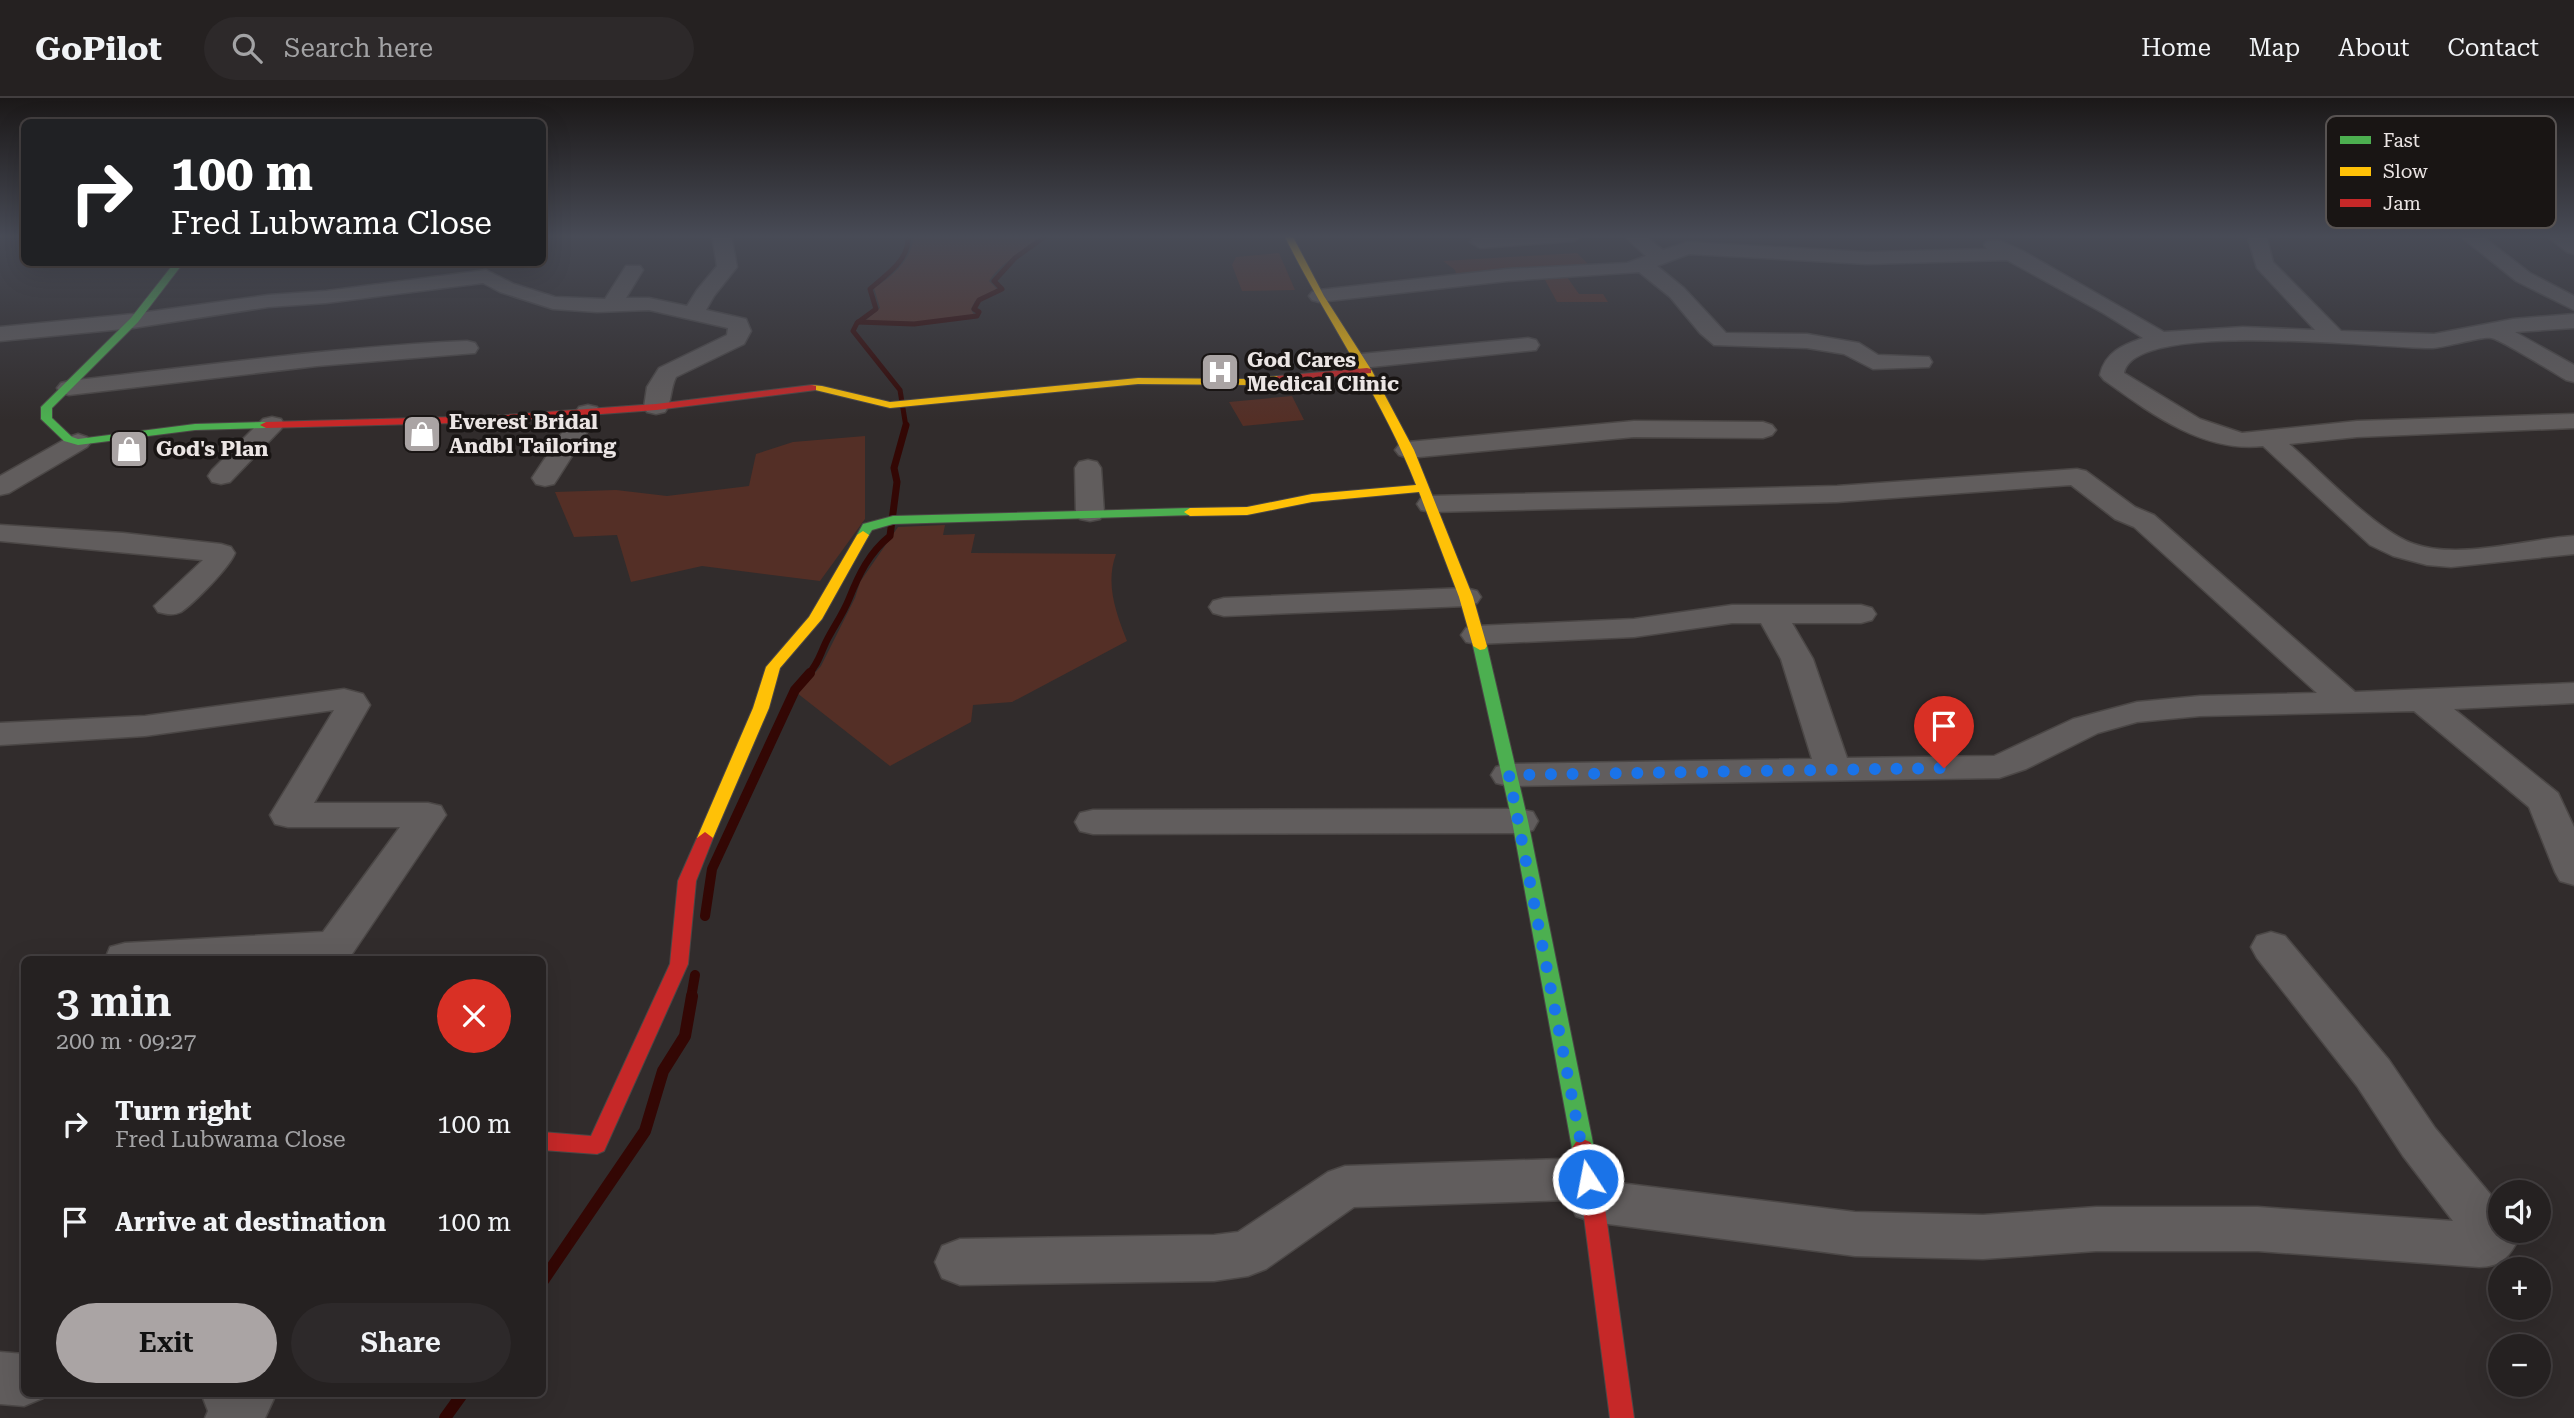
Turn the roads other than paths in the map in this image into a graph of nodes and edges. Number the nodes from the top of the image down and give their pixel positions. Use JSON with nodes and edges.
{"nodes":[{"id":1,"x":1319,"y":296,"type":"edge"},
{"id":2,"x":156,"y":297,"type":"edge"},
{"id":3,"x":328,"y":297,"type":"edge"},
{"id":4,"x":533,"y":297,"type":"edge"},
{"id":5,"x":617,"y":297,"type":"edge"},
{"id":6,"x":703,"y":297,"type":"edge"},
{"id":7,"x":1681,"y":297,"type":"edge"},
{"id":8,"x":2088,"y":297,"type":"edge"},
{"id":9,"x":2295,"y":297,"type":"edge"},
{"id":10,"x":612,"y":305,"type":"junction"},
{"id":11,"x":694,"y":314,"type":"junction"},
{"id":12,"x":133,"y":321,"type":"junction"},
{"id":13,"x":2574,"y":321,"type":"edge"},
{"id":14,"x":2494,"y":330,"type":"junction"},
{"id":15,"x":0,"y":334,"type":"edge"},
{"id":16,"x":2334,"y":337,"type":"junction"},
{"id":17,"x":2160,"y":338,"type":"junction"},
{"id":18,"x":1528,"y":345,"type":"dead end"},
{"id":19,"x":467,"y":348,"type":"dead end"},
{"id":20,"x":1921,"y":362,"type":"dead end"},
{"id":21,"x":1364,"y":366,"type":"junction"},
{"id":22,"x":2574,"y":375,"type":"edge"},
{"id":23,"x":69,"y":388,"type":"junction"},
{"id":24,"x":656,"y":407,"type":"junction"},
{"id":25,"x":588,"y":412,"type":"junction"},
{"id":26,"x":2574,"y":421,"type":"edge"},
{"id":27,"x":272,"y":424,"type":"junction"},
{"id":28,"x":1763,"y":430,"type":"dead end"},
{"id":29,"x":2267,"y":437,"type":"junction"},
{"id":30,"x":78,"y":442,"type":"junction"},
{"id":31,"x":1408,"y":450,"type":"junction"},
{"id":32,"x":1088,"y":468,"type":"dead end"},
{"id":33,"x":221,"y":476,"type":"dead end"},
{"id":34,"x":545,"y":478,"type":"dead end"},
{"id":35,"x":0,"y":487,"type":"edge"},
{"id":36,"x":1428,"y":496,"type":"junction"},
{"id":37,"x":1090,"y":513,"type":"junction"},
{"id":38,"x":0,"y":533,"type":"edge"},
{"id":39,"x":2574,"y":545,"type":"edge"},
{"id":40,"x":1466,"y":597,"type":"junction"},
{"id":41,"x":169,"y":606,"type":"dead end"},
{"id":42,"x":1224,"y":607,"type":"dead end"},
{"id":43,"x":1861,"y":614,"type":"dead end"},
{"id":44,"x":1772,"y":615,"type":"junction"},
{"id":45,"x":1476,"y":635,"type":"junction"},
{"id":46,"x":2574,"y":692,"type":"edge"},
{"id":47,"x":2423,"y":701,"type":"junction"},
{"id":48,"x":2347,"y":703,"type":"junction"},
{"id":49,"x":0,"y":734,"type":"edge"},
{"id":50,"x":1833,"y":770,"type":"junction"},
{"id":51,"x":1509,"y":775,"type":"junction"},
{"id":52,"x":2565,"y":810,"type":"edge"},
{"id":53,"x":1520,"y":821,"type":"junction"},
{"id":54,"x":1093,"y":822,"type":"dead end"},
{"id":55,"x":2574,"y":872,"type":"edge"},
{"id":56,"x":2271,"y":947,"type":"dead end"},
{"id":57,"x":331,"y":953,"type":"edge"},
{"id":58,"x":207,"y":956,"type":"edge"},
{"id":59,"x":546,"y":1141,"type":"edge"},
{"id":60,"x":1591,"y":1190,"type":"junction"},
{"id":61,"x":960,"y":1262,"type":"dead end"},
{"id":62,"x":0,"y":1378,"type":"edge"},
{"id":63,"x":21,"y":1380,"type":"edge"},
{"id":64,"x":247,"y":1397,"type":"edge"},
{"id":65,"x":233,"y":1418,"type":"edge"},
{"id":66,"x":1622,"y":1418,"type":"edge"}],
"edges":[{"from":1,"to":21,"type":"street"},
{"from":2,"to":12,"type":"street"},
{"from":3,"to":12,"type":"street"},
{"from":4,"to":10,"type":"street"},
{"from":5,"to":10,"type":"street"},
{"from":6,"to":11,"type":"street"},
{"from":7,"to":20,"type":"street"},
{"from":8,"to":17,"type":"street"},
{"from":9,"to":16,"type":"street"},
{"from":10,"to":11,"type":"street"},
{"from":11,"to":24,"type":"street"},
{"from":12,"to":15,"type":"street"},
{"from":12,"to":23,"type":"street"},
{"from":13,"to":14,"type":"street"},
{"from":14,"to":16,"type":"street"},
{"from":14,"to":22,"type":"street"},
{"from":16,"to":17,"type":"street"},
{"from":17,"to":29,"type":"street"},
{"from":18,"to":21,"type":"street"},
{"from":19,"to":23,"type":"street"},
{"from":21,"to":24,"type":"street"},
{"from":21,"to":31,"type":"street"},
{"from":23,"to":30,"type":"street"},
{"from":24,"to":25,"type":"street"},
{"from":25,"to":27,"type":"street"},
{"from":25,"to":34,"type":"street"},
{"from":26,"to":29,"type":"street"},
{"from":27,"to":30,"type":"street"},
{"from":27,"to":33,"type":"street"},
{"from":28,"to":31,"type":"street"},
{"from":29,"to":39,"type":"street"},
{"from":30,"to":35,"type":"street"},
{"from":31,"to":36,"type":"street"},
{"from":32,"to":37,"type":"street"},
{"from":36,"to":37,"type":"street"},
{"from":36,"to":40,"type":"street"},
{"from":36,"to":48,"type":"street"},
{"from":37,"to":59,"type":"street"},
{"from":38,"to":41,"type":"street"},
{"from":40,"to":42,"type":"street"},
{"from":40,"to":45,"type":"street"},
{"from":43,"to":44,"type":"street"},
{"from":44,"to":45,"type":"street"},
{"from":44,"to":50,"type":"street"},
{"from":45,"to":51,"type":"street"},
{"from":46,"to":47,"type":"street"},
{"from":47,"to":48,"type":"street"},
{"from":47,"to":52,"type":"street"},
{"from":48,"to":50,"type":"street"},
{"from":49,"to":57,"type":"street"},
{"from":50,"to":51,"type":"street"},
{"from":51,"to":53,"type":"street"},
{"from":52,"to":55,"type":"street"},
{"from":53,"to":54,"type":"street"},
{"from":53,"to":60,"type":"street"},
{"from":56,"to":60,"type":"street"},
{"from":57,"to":58,"type":"street"},
{"from":60,"to":61,"type":"street"},
{"from":60,"to":66,"type":"street"},
{"from":62,"to":63,"type":"street"},
{"from":64,"to":65,"type":"street"}]}
